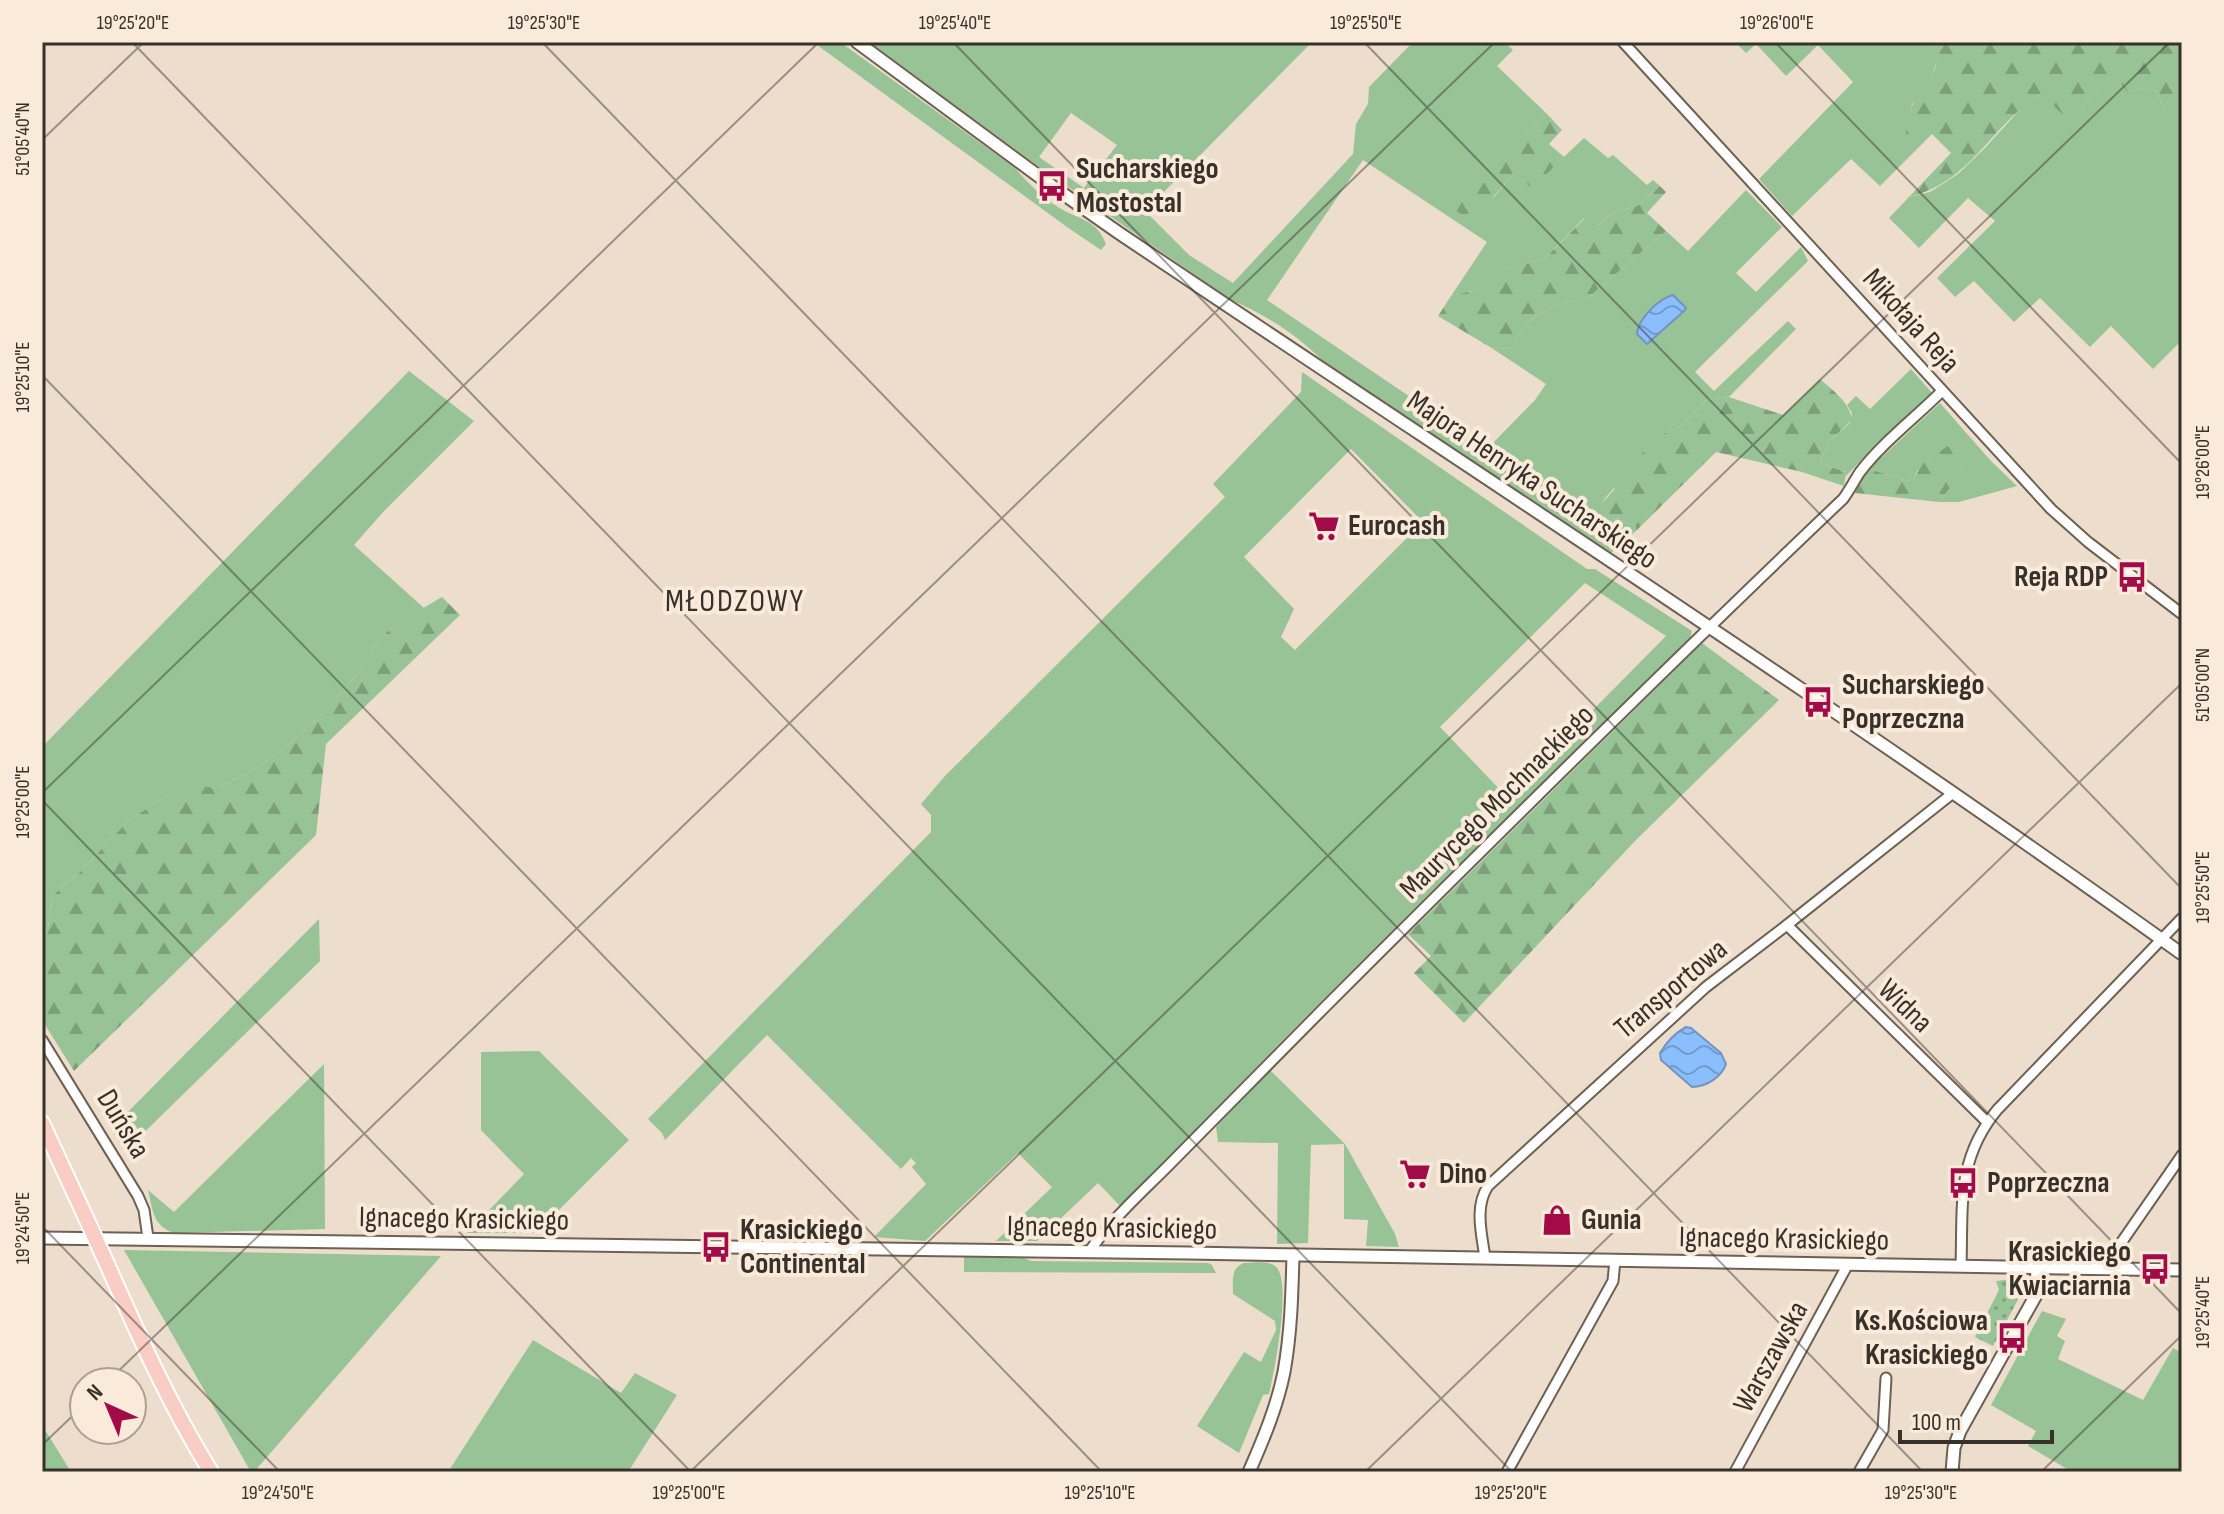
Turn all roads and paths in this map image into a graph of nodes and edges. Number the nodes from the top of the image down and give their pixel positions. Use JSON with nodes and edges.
{"nodes":[{"id":1,"x":857,"y":42,"type":"edge"},
{"id":2,"x":1623,"y":42,"type":"edge"},
{"id":3,"x":1942,"y":391,"type":"junction"},
{"id":4,"x":2182,"y":614,"type":"edge"},
{"id":5,"x":1708,"y":627,"type":"junction"},
{"id":6,"x":1953,"y":793,"type":"junction"},
{"id":7,"x":2182,"y":918,"type":"edge"},
{"id":8,"x":1787,"y":925,"type":"junction"},
{"id":9,"x":2162,"y":939,"type":"junction"},
{"id":10,"x":2182,"y":954,"type":"edge"},
{"id":11,"x":42,"y":1040,"type":"edge"},
{"id":12,"x":1987,"y":1122,"type":"junction"},
{"id":13,"x":42,"y":1123,"type":"edge"},
{"id":14,"x":2182,"y":1155,"type":"edge"},
{"id":15,"x":42,"y":1238,"type":"edge"},
{"id":16,"x":148,"y":1238,"type":"junction"},
{"id":17,"x":1089,"y":1252,"type":"junction"},
{"id":18,"x":1293,"y":1255,"type":"junction"},
{"id":19,"x":1485,"y":1258,"type":"junction"},
{"id":20,"x":1615,"y":1260,"type":"junction"},
{"id":21,"x":1848,"y":1264,"type":"junction"},
{"id":22,"x":1961,"y":1266,"type":"junction"},
{"id":23,"x":2037,"y":1267,"type":"junction"},
{"id":24,"x":2103,"y":1269,"type":"junction"},
{"id":25,"x":2182,"y":1270,"type":"edge"},
{"id":26,"x":1886,"y":1378,"type":"dead end"},
{"id":27,"x":211,"y":1472,"type":"edge"},
{"id":28,"x":1249,"y":1472,"type":"edge"},
{"id":29,"x":1507,"y":1472,"type":"edge"},
{"id":30,"x":1735,"y":1472,"type":"edge"},
{"id":31,"x":1859,"y":1472,"type":"edge"},
{"id":32,"x":1952,"y":1472,"type":"edge"}],
"edges":[{"from":1,"to":5,"type":"street","name":"Majora Henryka Sucharskiego"},
{"from":2,"to":3,"type":"street","name":"Mikołaja Reja"},
{"from":3,"to":4,"type":"street","name":"Mikołaja Reja"},
{"from":3,"to":5,"type":"street","name":"Maurycego Mochnackiego"},
{"from":5,"to":6,"type":"street","name":"Majora Henryka Sucharskiego"},
{"from":5,"to":17,"type":"street","name":"Maurycego Mochnackiego"},
{"from":6,"to":8,"type":"street","name":"Transportowa"},
{"from":6,"to":9,"type":"street","name":"Majora Henryka Sucharskiego"},
{"from":7,"to":9,"type":"street"},
{"from":8,"to":12,"type":"street","name":"Widna"},
{"from":8,"to":19,"type":"street","name":"Transportowa"},
{"from":9,"to":10,"type":"street","name":"Majora Henryka Sucharskiego"},
{"from":9,"to":12,"type":"street"},
{"from":11,"to":16,"type":"street","name":"Duńska"},
{"from":12,"to":22,"type":"street"},
{"from":13,"to":27,"type":"main road","bridge":true},
{"from":14,"to":24,"type":"street"},
{"from":15,"to":16,"type":"street","name":"Ignacego Krasickiego"},
{"from":16,"to":17,"type":"street","name":"Ignacego Krasickiego"},
{"from":17,"to":18,"type":"street","name":"Ignacego Krasickiego"},
{"from":18,"to":19,"type":"street","name":"Ignacego Krasickiego"},
{"from":18,"to":28,"type":"street"},
{"from":19,"to":20,"type":"street","name":"Ignacego Krasickiego"},
{"from":20,"to":21,"type":"street","name":"Ignacego Krasickiego"},
{"from":20,"to":29,"type":"street"},
{"from":21,"to":22,"type":"street","name":"Ignacego Krasickiego"},
{"from":21,"to":30,"type":"street","name":"Warszawska"},
{"from":22,"to":23,"type":"street","name":"Ignacego Krasickiego"},
{"from":23,"to":24,"type":"street","name":"Ignacego Krasickiego"},
{"from":23,"to":32,"type":"street"},
{"from":24,"to":25,"type":"street","name":"Ignacego Krasickiego"},
{"from":26,"to":31,"type":"street"}]}
